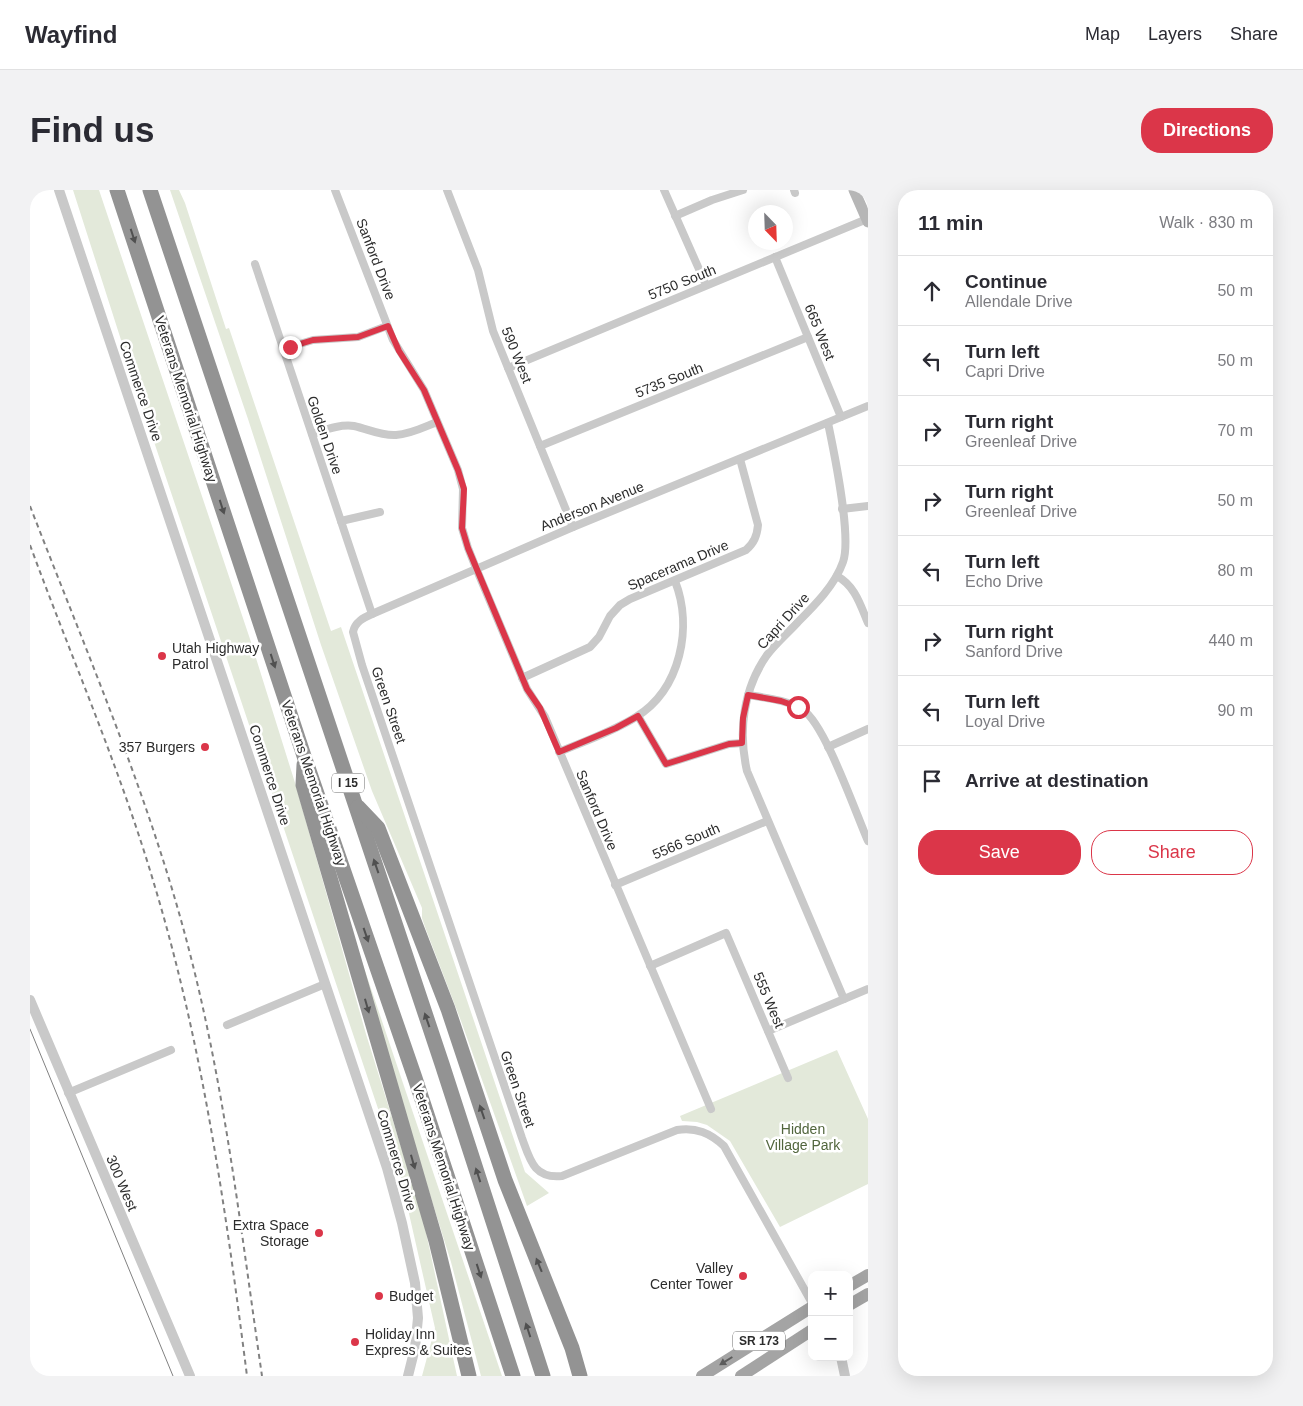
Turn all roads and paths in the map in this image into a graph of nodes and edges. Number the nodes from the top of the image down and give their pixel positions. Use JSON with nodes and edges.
{"nodes":[{"id":1,"x":59,"y":190,"type":"edge"},
{"id":2,"x":117,"y":190,"type":"edge"},
{"id":3,"x":150,"y":190,"type":"edge"},
{"id":4,"x":335,"y":190,"type":"edge"},
{"id":5,"x":446,"y":190,"type":"edge"},
{"id":6,"x":664,"y":190,"type":"edge"},
{"id":7,"x":743,"y":190,"type":"edge"},
{"id":8,"x":854,"y":190,"type":"edge"},
{"id":9,"x":866,"y":214,"type":"edge"},
{"id":10,"x":675,"y":216,"type":"junction"},
{"id":11,"x":775,"y":257,"type":"junction"},
{"id":12,"x":255,"y":264,"type":"dead end"},
{"id":13,"x":706,"y":285,"type":"junction"},
{"id":14,"x":388,"y":326,"type":"junction"},
{"id":15,"x":808,"y":337,"type":"junction"},
{"id":16,"x":283,"y":349,"type":"junction"},
{"id":17,"x":508,"y":368,"type":"junction"},
{"id":18,"x":868,"y":406,"type":"edge"},
{"id":19,"x":841,"y":417,"type":"junction"},
{"id":20,"x":437,"y":422,"type":"junction"},
{"id":21,"x":828,"y":423,"type":"junction"},
{"id":22,"x":312,"y":434,"type":"junction"},
{"id":23,"x":540,"y":446,"type":"junction"},
{"id":24,"x":740,"y":458,"type":"junction"},
{"id":25,"x":868,"y":506,"type":"edge"},
{"id":26,"x":842,"y":508,"type":"junction"},
{"id":27,"x":380,"y":512,"type":"dead end"},
{"id":28,"x":341,"y":521,"type":"junction"},
{"id":29,"x":573,"y":527,"type":"junction"},
{"id":30,"x":476,"y":568,"type":"junction"},
{"id":31,"x":837,"y":576,"type":"junction"},
{"id":32,"x":675,"y":580,"type":"junction"},
{"id":33,"x":372,"y":614,"type":"junction"},
{"id":34,"x":868,"y":623,"type":"edge"},
{"id":35,"x":358,"y":651,"type":"joint"},
{"id":36,"x":522,"y":678,"type":"junction"},
{"id":37,"x":748,"y":695,"type":"junction"},
{"id":38,"x":638,"y":716,"type":"junction"},
{"id":39,"x":868,"y":729,"type":"edge"},
{"id":40,"x":742,"y":743,"type":"junction"},
{"id":41,"x":828,"y":747,"type":"junction"},
{"id":42,"x":559,"y":752,"type":"junction"},
{"id":43,"x":304,"y":756,"type":"junction"},
{"id":44,"x":355,"y":804,"type":"junction"},
{"id":45,"x":767,"y":821,"type":"junction"},
{"id":46,"x":868,"y":841,"type":"edge"},
{"id":47,"x":615,"y":885,"type":"junction"},
{"id":48,"x":650,"y":966,"type":"junction"},
{"id":49,"x":325,"y":984,"type":"junction"},
{"id":50,"x":868,"y":989,"type":"edge"},
{"id":51,"x":844,"y":999,"type":"junction"},
{"id":52,"x":30,"y":1000,"type":"edge"},
{"id":53,"x":227,"y":1025,"type":"dead end"},
{"id":54,"x":768,"y":1031,"type":"junction"},
{"id":55,"x":172,"y":1050,"type":"dead end"},
{"id":56,"x":788,"y":1078,"type":"dead end"},
{"id":57,"x":68,"y":1093,"type":"junction"},
{"id":58,"x":711,"y":1109,"type":"dead end"},
{"id":59,"x":868,"y":1275,"type":"edge"},
{"id":60,"x":853,"y":1284,"type":"edge"},
{"id":61,"x":868,"y":1294,"type":"edge"},
{"id":62,"x":808,"y":1296,"type":"edge"},
{"id":63,"x":853,"y":1303,"type":"edge"},
{"id":64,"x":808,"y":1310,"type":"edge"},
{"id":65,"x":808,"y":1333,"type":"edge"},
{"id":66,"x":572,"y":1348,"type":"junction"},
{"id":67,"x":842,"y":1361,"type":"edge"},
{"id":68,"x":190,"y":1376,"type":"edge"},
{"id":69,"x":408,"y":1376,"type":"edge"},
{"id":70,"x":469,"y":1376,"type":"edge"},
{"id":71,"x":513,"y":1376,"type":"edge"},
{"id":72,"x":543,"y":1376,"type":"edge"},
{"id":73,"x":580,"y":1376,"type":"edge"},
{"id":74,"x":584,"y":1376,"type":"edge"},
{"id":75,"x":702,"y":1376,"type":"edge"},
{"id":76,"x":741,"y":1376,"type":"edge"},
{"id":77,"x":845,"y":1376,"type":"edge"}],
"edges":[{"from":1,"to":49,"type":"street","name":"Commerce Drive"},
{"from":2,"to":43,"type":"highway","name":"Veterans Memorial Highway","number":"I 15","one_way":true},
{"from":3,"to":44,"type":"highway","number":"I 15"},
{"from":4,"to":14,"type":"street","name":"Sanford Drive"},
{"from":5,"to":17,"type":"street","name":"590 West"},
{"from":6,"to":10,"type":"street"},
{"from":7,"to":10,"type":"street"},
{"from":8,"to":9,"type":"main road"},
{"from":9,"to":11,"type":"street","name":"5750 South"},
{"from":10,"to":13,"type":"street"},
{"from":11,"to":13,"type":"street","name":"5750 South"},
{"from":11,"to":15,"type":"street","name":"665 West"},
{"from":12,"to":16,"type":"street","name":"Golden Drive"},
{"from":13,"to":17,"type":"street","name":"5750 South"},
{"from":14,"to":16,"type":"street"},
{"from":14,"to":20,"type":"street","name":"Sanford Drive"},
{"from":15,"to":19,"type":"street","name":"665 West"},
{"from":15,"to":23,"type":"street","name":"5735 South"},
{"from":16,"to":22,"type":"street","name":"Golden Drive"},
{"from":17,"to":23,"type":"street","name":"590 West"},
{"from":18,"to":19,"type":"street","name":"Anderson Avenue"},
{"from":19,"to":21,"type":"street","name":"Anderson Avenue"},
{"from":20,"to":22,"type":"street"},
{"from":20,"to":30,"type":"street","name":"Sanford Drive"},
{"from":21,"to":24,"type":"street","name":"Anderson Avenue"},
{"from":21,"to":26,"type":"street","name":"Capri Drive"},
{"from":22,"to":28,"type":"street","name":"Golden Drive"},
{"from":23,"to":29,"type":"street","name":"590 West"},
{"from":24,"to":29,"type":"street","name":"Anderson Avenue"},
{"from":24,"to":32,"type":"street","name":"Spacerama Drive"},
{"from":25,"to":26,"type":"street"},
{"from":26,"to":31,"type":"street","name":"Capri Drive"},
{"from":27,"to":28,"type":"street"},
{"from":28,"to":33,"type":"street","name":"Golden Drive"},
{"from":29,"to":30,"type":"street","name":"Anderson Avenue"},
{"from":30,"to":33,"type":"street","name":"Anderson Avenue"},
{"from":30,"to":36,"type":"street","name":"Sanford Drive"},
{"from":31,"to":34,"type":"street"},
{"from":31,"to":37,"type":"street","name":"Capri Drive"},
{"from":32,"to":36,"type":"street","name":"Spacerama Drive"},
{"from":32,"to":38,"type":"street"},
{"from":33,"to":35,"type":"street","name":"Anderson Avenue"},
{"from":35,"to":62,"type":"street","name":"Green Street"},
{"from":36,"to":42,"type":"street","name":"Sanford Drive"},
{"from":37,"to":40,"type":"street","name":"Capri Drive"},
{"from":37,"to":41,"type":"street"},
{"from":38,"to":40,"type":"street"},
{"from":38,"to":42,"type":"street"},
{"from":39,"to":41,"type":"street"},
{"from":40,"to":45,"type":"street","name":"Capri Drive"},
{"from":41,"to":46,"type":"street"},
{"from":42,"to":47,"type":"street","name":"Sanford Drive"},
{"from":43,"to":70,"type":"highway","one_way":true},
{"from":43,"to":71,"type":"highway","name":"Veterans Memorial Highway","number":"I 15","one_way":true},
{"from":66,"to":44,"type":"highway","one_way":true},
{"from":72,"to":44,"type":"highway","number":"I 15","one_way":true},
{"from":45,"to":47,"type":"street","name":"5566 South"},
{"from":45,"to":51,"type":"street","name":"Capri Drive"},
{"from":47,"to":48,"type":"street","name":"Sanford Drive"},
{"from":48,"to":54,"type":"street","name":"555 West"},
{"from":48,"to":58,"type":"street","name":"Sanford Drive"},
{"from":49,"to":53,"type":"street"},
{"from":49,"to":69,"type":"street","name":"Commerce Drive"},
{"from":50,"to":51,"type":"street"},
{"from":51,"to":54,"type":"street"},
{"from":52,"to":57,"type":"street","name":"300 West"},
{"from":54,"to":56,"type":"street","name":"555 West"},
{"from":55,"to":57,"type":"street"},
{"from":57,"to":68,"type":"street","name":"300 West"},
{"from":59,"to":60,"type":"main road"},
{"from":61,"to":63,"type":"main road"},
{"from":64,"to":75,"type":"main road","number":"SR 173","one_way":true},
{"from":65,"to":76,"type":"main road","number":"SR 173"},
{"from":66,"to":73,"type":"highway"},
{"from":66,"to":74,"type":"highway"},
{"from":67,"to":77,"type":"street"}]}
